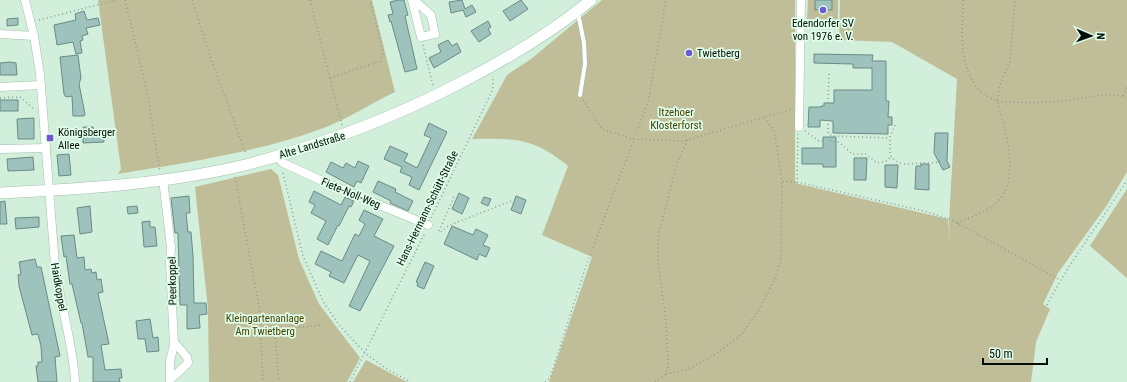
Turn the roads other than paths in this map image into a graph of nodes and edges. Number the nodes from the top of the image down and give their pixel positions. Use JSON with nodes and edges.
{"nodes":[{"id":1,"x":24,"y":0,"type":"edge"},
{"id":2,"x":413,"y":0,"type":"edge"},
{"id":3,"x":591,"y":0,"type":"edge"},
{"id":4,"x":801,"y":0,"type":"edge"},
{"id":5,"x":578,"y":11,"type":"junction"},
{"id":6,"x":0,"y":34,"type":"edge"},
{"id":7,"x":34,"y":36,"type":"junction"},
{"id":8,"x":41,"y":85,"type":"junction"},
{"id":9,"x":0,"y":87,"type":"edge"},
{"id":10,"x":580,"y":95,"type":"road end"},
{"id":11,"x":799,"y":126,"type":"road end"},
{"id":12,"x":46,"y":148,"type":"junction"},
{"id":13,"x":0,"y":149,"type":"edge"},
{"id":14,"x":278,"y":158,"type":"junction"},
{"id":15,"x":162,"y":180,"type":"junction"},
{"id":16,"x":48,"y":190,"type":"junction"},
{"id":17,"x":0,"y":193,"type":"edge"},
{"id":18,"x":428,"y":225,"type":"road end"},
{"id":19,"x":174,"y":342,"type":"junction"},
{"id":20,"x":170,"y":381,"type":"edge"},
{"id":21,"x":75,"y":382,"type":"edge"}],
"edges":[{"from":1,"to":7,"type":"street"},
{"from":2,"to":2,"type":"street"},
{"from":3,"to":5,"type":"street","name":"Alte Landstraße"},
{"from":4,"to":11,"type":"street"},
{"from":5,"to":10,"type":"lane"},
{"from":5,"to":14,"type":"street","name":"Alte Landstraße"},
{"from":6,"to":7,"type":"street"},
{"from":7,"to":8,"type":"street"},
{"from":8,"to":9,"type":"street"},
{"from":8,"to":12,"type":"street"},
{"from":12,"to":13,"type":"street"},
{"from":12,"to":16,"type":"street"},
{"from":14,"to":15,"type":"street","name":"Alte Landstraße"},
{"from":14,"to":18,"type":"street","name":"Fiete-Noll-Weg"},
{"from":15,"to":16,"type":"street","name":"Alte Landstraße"},
{"from":15,"to":19,"type":"street","name":"Peerkoppel"},
{"from":16,"to":17,"type":"street","name":"Alte Landstraße"},
{"from":16,"to":21,"type":"street","name":"Haidkoppel"},
{"from":19,"to":20,"type":"street","name":"Peerkoppel"},
{"from":19,"to":20,"type":"street"}]}
